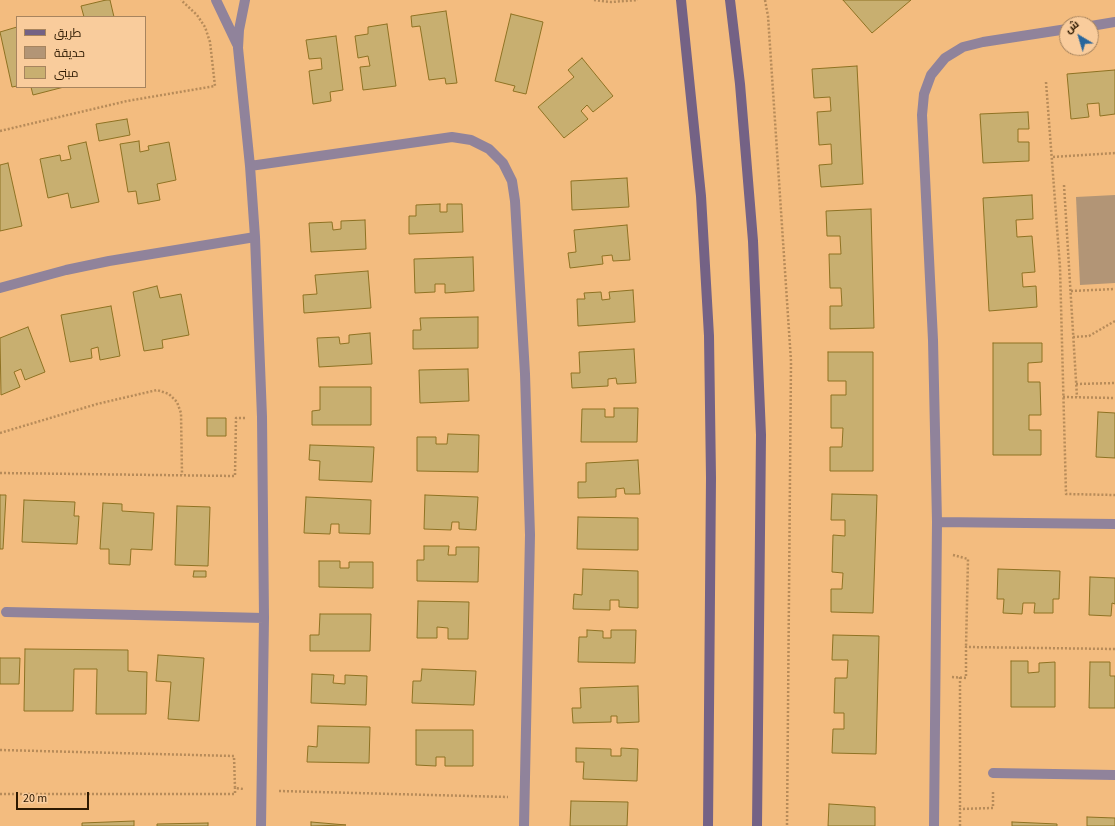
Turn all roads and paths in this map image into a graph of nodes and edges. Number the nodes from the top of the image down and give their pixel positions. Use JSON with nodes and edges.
{"nodes":[{"id":1,"x":181,"y":0,"type":"edge"},
{"id":2,"x":216,"y":0,"type":"edge"},
{"id":3,"x":245,"y":0,"type":"edge"},
{"id":4,"x":594,"y":0,"type":"edge"},
{"id":5,"x":638,"y":0,"type":"edge"},
{"id":6,"x":681,"y":0,"type":"edge"},
{"id":7,"x":730,"y":0,"type":"edge"},
{"id":8,"x":765,"y":0,"type":"edge"},
{"id":9,"x":1115,"y":22,"type":"edge"},
{"id":10,"x":1099,"y":25,"type":"edge"},
{"id":11,"x":1059,"y":30,"type":"edge"},
{"id":12,"x":238,"y":48,"type":"junction"},
{"id":13,"x":1046,"y":82,"type":"dead end"},
{"id":14,"x":0,"y":131,"type":"edge"},
{"id":15,"x":1115,"y":153,"type":"edge"},
{"id":16,"x":1053,"y":157,"type":"junction"},
{"id":17,"x":250,"y":166,"type":"junction"},
{"id":18,"x":1064,"y":186,"type":"dead end"},
{"id":19,"x":255,"y":236,"type":"junction"},
{"id":20,"x":0,"y":288,"type":"edge"},
{"id":21,"x":1115,"y":289,"type":"edge"},
{"id":22,"x":1071,"y":291,"type":"junction"},
{"id":23,"x":1115,"y":320,"type":"edge"},
{"id":24,"x":1073,"y":337,"type":"junction"},
{"id":25,"x":1115,"y":383,"type":"edge"},
{"id":26,"x":1076,"y":384,"type":"junction"},
{"id":27,"x":1063,"y":397,"type":"junction"},
{"id":28,"x":1076,"y":397,"type":"junction"},
{"id":29,"x":1115,"y":398,"type":"edge"},
{"id":30,"x":262,"y":417,"type":"junction"},
{"id":31,"x":0,"y":433,"type":"edge"},
{"id":32,"x":0,"y":473,"type":"edge"},
{"id":33,"x":182,"y":475,"type":"junction"},
{"id":34,"x":1115,"y":496,"type":"edge"},
{"id":35,"x":937,"y":522,"type":"junction"},
{"id":36,"x":1115,"y":524,"type":"edge"},
{"id":37,"x":937,"y":550,"type":"junction"},
{"id":38,"x":6,"y":612,"type":"dead end"},
{"id":39,"x":264,"y":618,"type":"junction"},
{"id":40,"x":966,"y":647,"type":"junction"},
{"id":41,"x":1115,"y":649,"type":"edge"},
{"id":42,"x":936,"y":676,"type":"junction"},
{"id":43,"x":960,"y":677,"type":"junction"},
{"id":44,"x":993,"y":773,"type":"joint"},
{"id":45,"x":1115,"y":775,"type":"edge"},
{"id":46,"x":235,"y":788,"type":"dead end"},
{"id":47,"x":0,"y":794,"type":"edge"},
{"id":48,"x":960,"y":809,"type":"junction"},
{"id":49,"x":260,"y":826,"type":"edge"},
{"id":50,"x":524,"y":826,"type":"edge"},
{"id":51,"x":708,"y":826,"type":"edge"},
{"id":52,"x":757,"y":826,"type":"edge"},
{"id":53,"x":787,"y":826,"type":"edge"},
{"id":54,"x":934,"y":826,"type":"edge"},
{"id":55,"x":960,"y":826,"type":"edge"}],
"edges":[{"from":1,"to":14,"type":"path"},
{"from":2,"to":12,"type":"street"},
{"from":3,"to":12,"type":"street"},
{"from":4,"to":5,"type":"path"},
{"from":6,"to":51,"type":"street"},
{"from":7,"to":52,"type":"street"},
{"from":8,"to":53,"type":"path"},
{"from":9,"to":10,"type":"street"},
{"from":11,"to":35,"type":"street"},
{"from":12,"to":17,"type":"street"},
{"from":13,"to":16,"type":"path"},
{"from":15,"to":16,"type":"path"},
{"from":16,"to":27,"type":"path"},
{"from":17,"to":19,"type":"street"},
{"from":17,"to":50,"type":"street"},
{"from":18,"to":22,"type":"path"},
{"from":19,"to":20,"type":"street"},
{"from":19,"to":30,"type":"street"},
{"from":21,"to":22,"type":"path"},
{"from":22,"to":24,"type":"path"},
{"from":23,"to":24,"type":"path"},
{"from":24,"to":26,"type":"path"},
{"from":25,"to":26,"type":"path"},
{"from":26,"to":28,"type":"path"},
{"from":27,"to":28,"type":"path"},
{"from":27,"to":34,"type":"path"},
{"from":28,"to":29,"type":"path"},
{"from":30,"to":33,"type":"path"},
{"from":30,"to":39,"type":"street"},
{"from":31,"to":33,"type":"path"},
{"from":32,"to":33,"type":"path"},
{"from":35,"to":36,"type":"street"},
{"from":35,"to":37,"type":"street"},
{"from":37,"to":40,"type":"path"},
{"from":37,"to":42,"type":"street"},
{"from":38,"to":39,"type":"street"},
{"from":39,"to":49,"type":"street"},
{"from":40,"to":41,"type":"path"},
{"from":40,"to":43,"type":"path"},
{"from":42,"to":43,"type":"path"},
{"from":42,"to":54,"type":"street"},
{"from":43,"to":48,"type":"path"},
{"from":44,"to":45,"type":"street"},
{"from":44,"to":48,"type":"path"},
{"from":46,"to":47,"type":"path"},
{"from":48,"to":55,"type":"path"}]}
